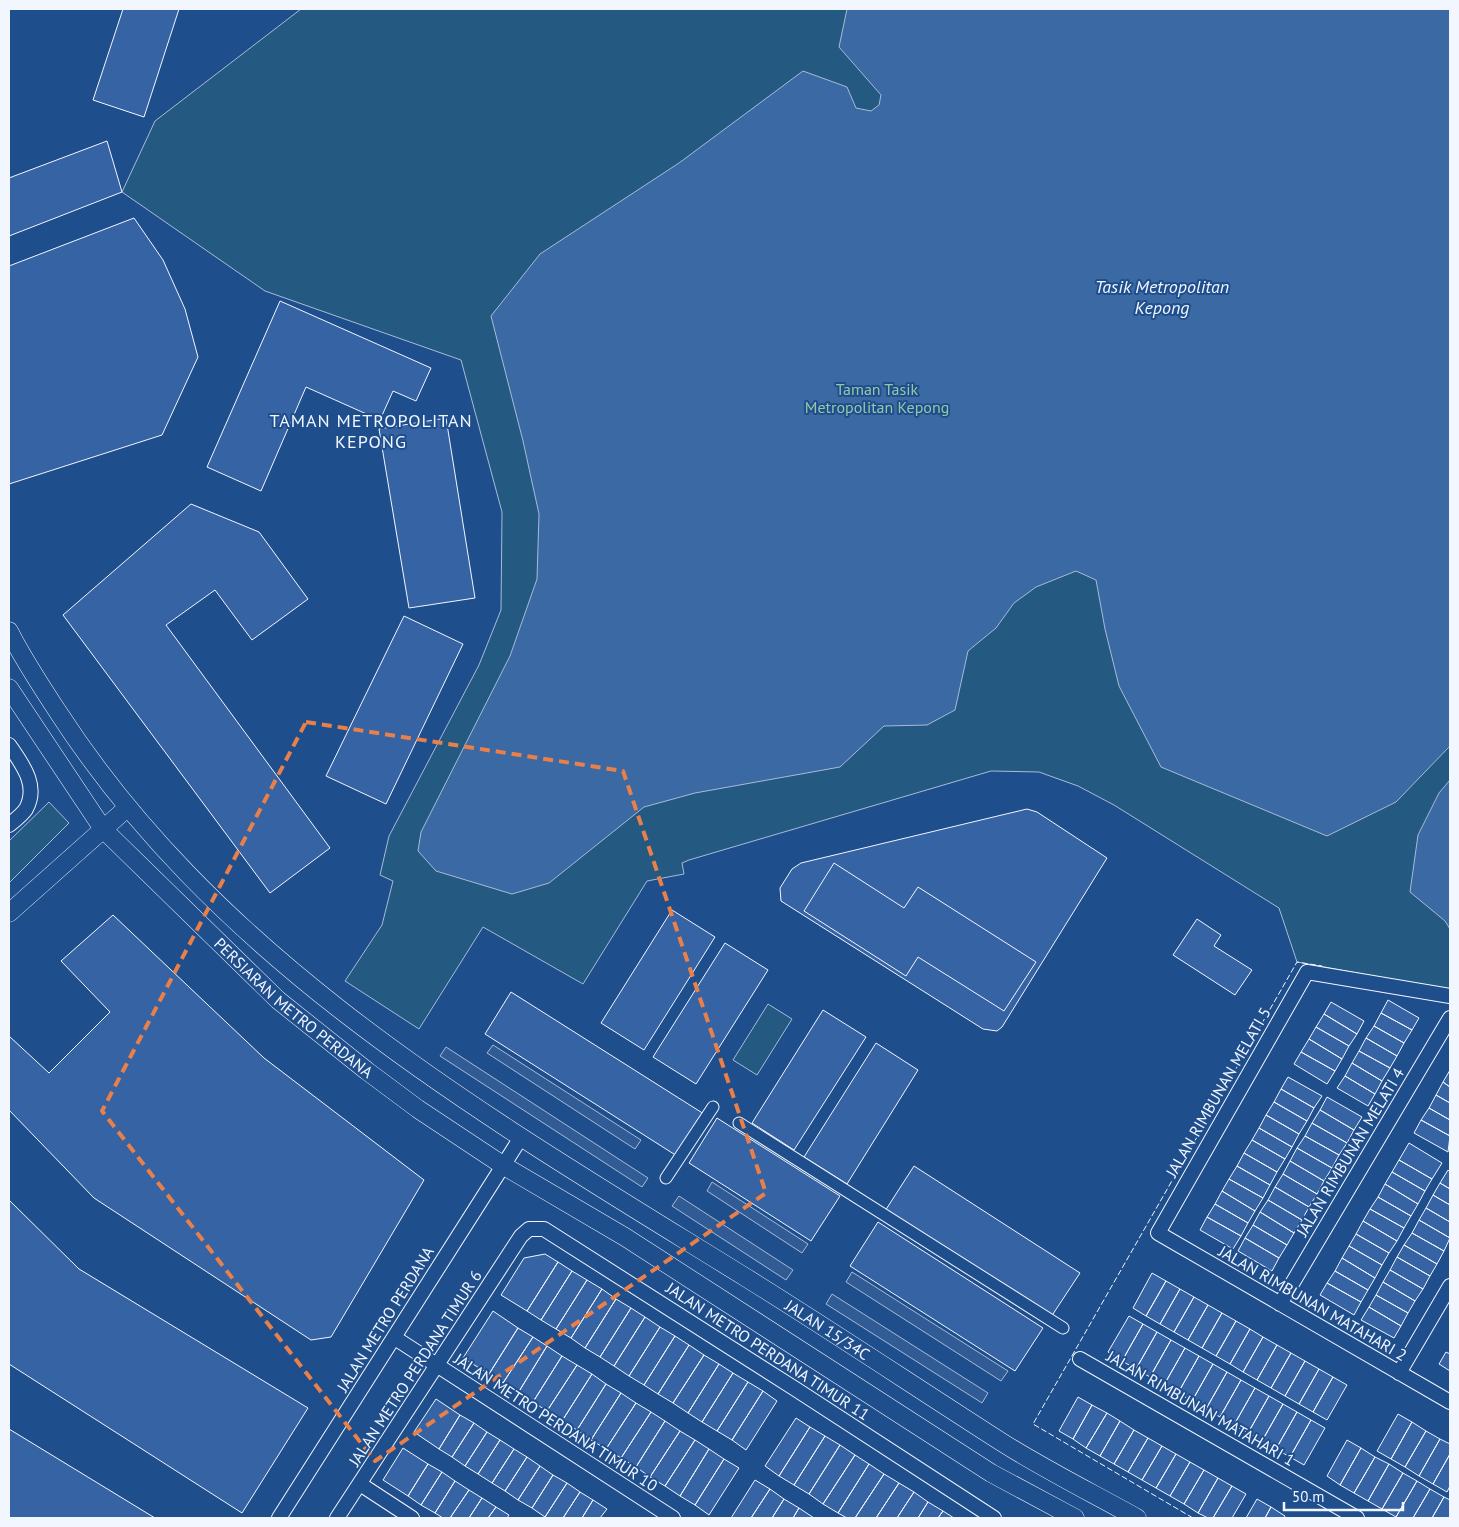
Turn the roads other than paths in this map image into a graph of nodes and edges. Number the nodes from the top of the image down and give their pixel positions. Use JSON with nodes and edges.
{"nodes":[{"id":1,"x":9,"y":631,"type":"edge"},
{"id":2,"x":9,"y":688,"type":"edge"},
{"id":3,"x":9,"y":745,"type":"edge"},
{"id":4,"x":127,"y":808,"type":"junction"},
{"id":5,"x":9,"y":825,"type":"edge"},
{"id":6,"x":103,"y":829,"type":"junction"},
{"id":7,"x":9,"y":913,"type":"edge"},
{"id":8,"x":1450,"y":996,"type":"edge"},
{"id":9,"x":1450,"y":1018,"type":"edge"},
{"id":10,"x":713,"y":1107,"type":"dead end"},
{"id":11,"x":738,"y":1124,"type":"dead end"},
{"id":12,"x":520,"y":1139,"type":"junction"},
{"id":13,"x":504,"y":1166,"type":"junction"},
{"id":14,"x":666,"y":1178,"type":"dead end"},
{"id":15,"x":1158,"y":1233,"type":"joint"},
{"id":16,"x":521,"y":1236,"type":"joint"},
{"id":17,"x":1450,"y":1286,"type":"edge"},
{"id":18,"x":1280,"y":1304,"type":"junction"},
{"id":19,"x":1063,"y":1328,"type":"dead end"},
{"id":20,"x":395,"y":1338,"type":"junction"},
{"id":21,"x":1080,"y":1359,"type":"dead end"},
{"id":22,"x":437,"y":1365,"type":"junction"},
{"id":23,"x":1399,"y":1373,"type":"junction"},
{"id":24,"x":1450,"y":1402,"type":"edge"},
{"id":25,"x":360,"y":1484,"type":"junction"},
{"id":26,"x":279,"y":1518,"type":"edge"},
{"id":27,"x":338,"y":1518,"type":"edge"},
{"id":28,"x":412,"y":1518,"type":"edge"},
{"id":29,"x":673,"y":1518,"type":"edge"},
{"id":30,"x":994,"y":1518,"type":"edge"},
{"id":31,"x":1075,"y":1518,"type":"edge"},
{"id":32,"x":1136,"y":1518,"type":"edge"},
{"id":33,"x":1357,"y":1518,"type":"edge"}],
"edges":[{"from":1,"to":4,"type":"street","name":"PERSIARAN METRO PERDANA"},
{"from":2,"to":6,"type":"street","name":"PERSIARAN METRO PERDANA"},
{"from":3,"to":5,"type":"street"},
{"from":4,"to":6,"type":"street"},
{"from":4,"to":12,"type":"street","name":"PERSIARAN METRO PERDANA"},
{"from":6,"to":7,"type":"street"},
{"from":6,"to":13,"type":"street","name":"PERSIARAN METRO PERDANA"},
{"from":8,"to":15,"type":"street","name":"JALAN RIMBUNAN MELATI 5"},
{"from":9,"to":18,"type":"street","name":"JALAN RIMBUNAN MELATI 4"},
{"from":10,"to":14,"type":"street"},
{"from":11,"to":19,"type":"street"},
{"from":12,"to":13,"type":"street","name":"JALAN METRO PERDANA"},
{"from":12,"to":32,"type":"street","name":"JALAN 15/34C"},
{"from":13,"to":20,"type":"street","name":"JALAN METRO PERDANA"},
{"from":13,"to":31,"type":"street","name":"JALAN 15/34C"},
{"from":15,"to":18,"type":"street","name":"JALAN RIMBUNAN MATAHARI 2"},
{"from":16,"to":22,"type":"street","name":"JALAN METRO PERDANA TIMUR 6"},
{"from":16,"to":30,"type":"street","name":"JALAN METRO PERDANA TIMUR 11"},
{"from":17,"to":23,"type":"street"},
{"from":18,"to":23,"type":"street","name":"JALAN RIMBUNAN MATAHARI 2"},
{"from":20,"to":22,"type":"street","name":"JALAN METRO PERDANA TIMUR 10"},
{"from":20,"to":26,"type":"street","name":"JALAN METRO PERDANA"},
{"from":21,"to":33,"type":"street","name":"JALAN RIMBUNAN MATAHARI 1"},
{"from":22,"to":25,"type":"street","name":"JALAN METRO PERDANA TIMUR 6"},
{"from":22,"to":29,"type":"street","name":"JALAN METRO PERDANA TIMUR 10"},
{"from":23,"to":24,"type":"street","name":"JALAN RIMBUNAN MATAHARI 2"},
{"from":25,"to":27,"type":"street","name":"JALAN METRO PERDANA TIMUR 6"},
{"from":25,"to":28,"type":"street"}]}
